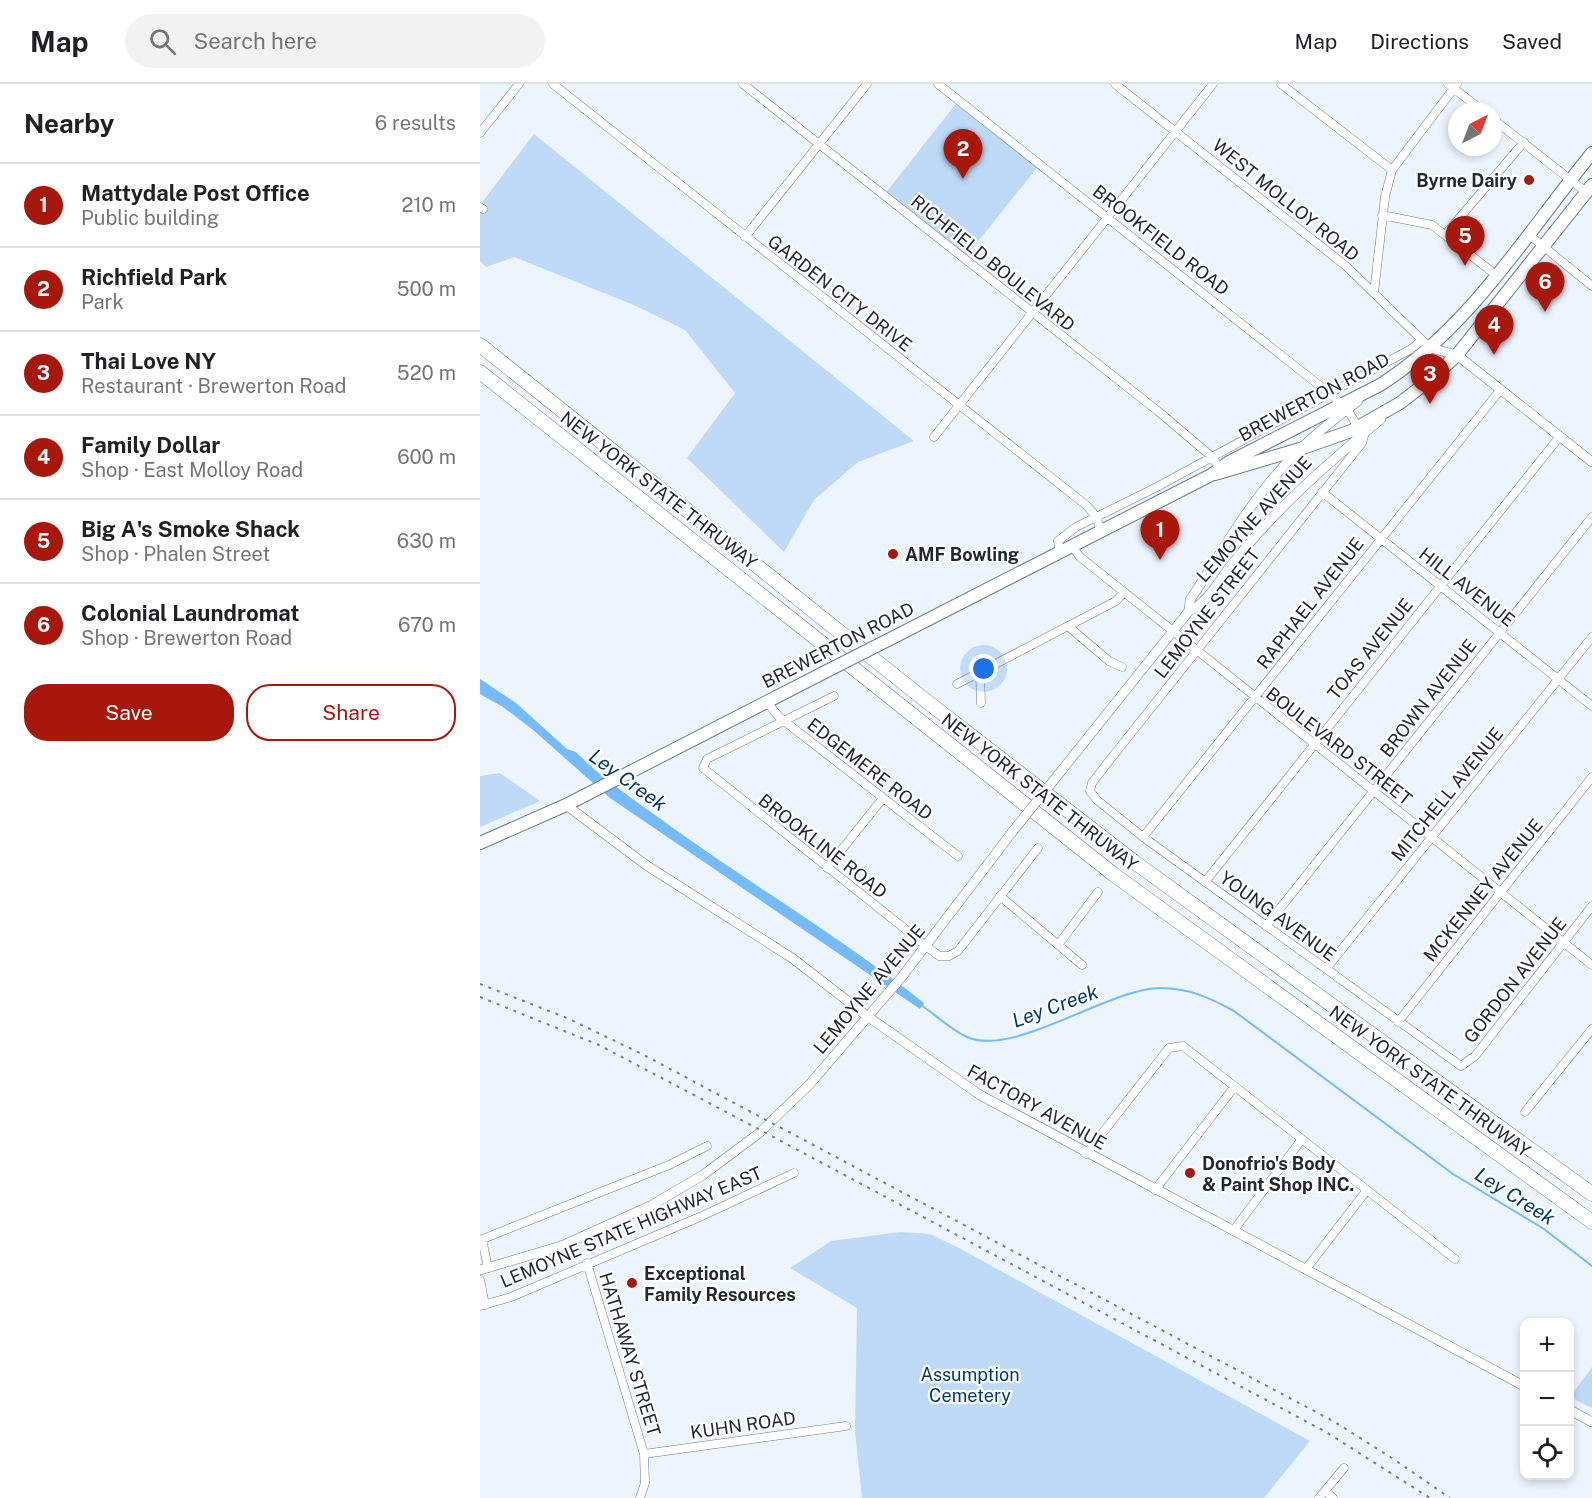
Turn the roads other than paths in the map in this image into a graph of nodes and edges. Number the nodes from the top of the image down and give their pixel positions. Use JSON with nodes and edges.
{"nodes":[{"id":1,"x":519,"y":84,"type":"edge"},
{"id":2,"x":553,"y":84,"type":"edge"},
{"id":3,"x":743,"y":84,"type":"edge"},
{"id":4,"x":867,"y":84,"type":"edge"},
{"id":5,"x":938,"y":84,"type":"edge"},
{"id":6,"x":1116,"y":84,"type":"edge"},
{"id":7,"x":1213,"y":84,"type":"edge"},
{"id":8,"x":1281,"y":84,"type":"edge"},
{"id":9,"x":1453,"y":85,"type":"edge"},
{"id":10,"x":1473,"y":102,"type":"edge"},
{"id":11,"x":1502,"y":126,"type":"edge"},
{"id":12,"x":1176,"y":132,"type":"junction"},
{"id":13,"x":480,"y":133,"type":"edge"},
{"id":14,"x":1524,"y":142,"type":"junction"},
{"id":15,"x":819,"y":145,"type":"junction"},
{"id":16,"x":1592,"y":153,"type":"edge"},
{"id":17,"x":1392,"y":170,"type":"junction"},
{"id":18,"x":1570,"y":179,"type":"junction"},
{"id":19,"x":1589,"y":188,"type":"edge"},
{"id":20,"x":1382,"y":215,"type":"junction"},
{"id":21,"x":1107,"y":217,"type":"junction"},
{"id":22,"x":1528,"y":234,"type":"junction"},
{"id":23,"x":1445,"y":235,"type":"junction"},
{"id":24,"x":745,"y":237,"type":"junction"},
{"id":25,"x":1543,"y":246,"type":"junction"},
{"id":26,"x":1496,"y":275,"type":"junction"},
{"id":27,"x":1592,"y":286,"type":"edge"},
{"id":28,"x":1374,"y":293,"type":"junction"},
{"id":29,"x":1032,"y":313,"type":"junction"},
{"id":30,"x":1426,"y":344,"type":"junction"},
{"id":31,"x":480,"y":345,"type":"edge"},
{"id":32,"x":1457,"y":355,"type":"junction"},
{"id":33,"x":480,"y":372,"type":"edge"},
{"id":34,"x":1501,"y":389,"type":"junction"},
{"id":35,"x":1329,"y":393,"type":"junction"},
{"id":36,"x":958,"y":405,"type":"junction"},
{"id":37,"x":1344,"y":407,"type":"junction"},
{"id":38,"x":1361,"y":429,"type":"junction"},
{"id":39,"x":1560,"y":436,"type":"junction"},
{"id":40,"x":934,"y":437,"type":"dead end"},
{"id":41,"x":1300,"y":449,"type":"junction"},
{"id":42,"x":1211,"y":456,"type":"junction"},
{"id":43,"x":1592,"y":462,"type":"edge"},
{"id":44,"x":1216,"y":472,"type":"junction"},
{"id":45,"x":1322,"y":492,"type":"junction"},
{"id":46,"x":1096,"y":516,"type":"junction"},
{"id":47,"x":1592,"y":517,"type":"edge"},
{"id":48,"x":1101,"y":531,"type":"junction"},
{"id":49,"x":1381,"y":538,"type":"junction"},
{"id":50,"x":1072,"y":546,"type":"junction"},
{"id":51,"x":1060,"y":552,"type":"junction"},
{"id":52,"x":1440,"y":585,"type":"junction"},
{"id":53,"x":1124,"y":592,"type":"junction"},
{"id":54,"x":1189,"y":611,"type":"junction"},
{"id":55,"x":1069,"y":627,"type":"junction"},
{"id":56,"x":1499,"y":632,"type":"junction"},
{"id":57,"x":1173,"y":633,"type":"junction"},
{"id":58,"x":1592,"y":637,"type":"edge"},
{"id":59,"x":1196,"y":652,"type":"junction"},
{"id":60,"x":1122,"y":667,"type":"dead end"},
{"id":61,"x":980,"y":673,"type":"junction"},
{"id":62,"x":1558,"y":679,"type":"junction"},
{"id":63,"x":957,"y":684,"type":"dead end"},
{"id":64,"x":834,"y":696,"type":"dead end"},
{"id":65,"x":1254,"y":698,"type":"junction"},
{"id":66,"x":767,"y":702,"type":"junction"},
{"id":67,"x":981,"y":703,"type":"dead end"},
{"id":68,"x":1592,"y":706,"type":"edge"},
{"id":69,"x":784,"y":721,"type":"junction"},
{"id":70,"x":1313,"y":745,"type":"junction"},
{"id":71,"x":1592,"y":777,"type":"edge"},
{"id":72,"x":1092,"y":783,"type":"joint"},
{"id":73,"x":1372,"y":792,"type":"junction"},
{"id":74,"x":883,"y":798,"type":"junction"},
{"id":75,"x":566,"y":805,"type":"junction"},
{"id":76,"x":1143,"y":837,"type":"junction"},
{"id":77,"x":1431,"y":838,"type":"junction"},
{"id":78,"x":480,"y":843,"type":"edge"},
{"id":79,"x":1038,"y":848,"type":"dead end"},
{"id":80,"x":958,"y":856,"type":"dead end"},
{"id":81,"x":827,"y":868,"type":"junction"},
{"id":82,"x":1205,"y":882,"type":"junction"},
{"id":83,"x":1098,"y":892,"type":"dead end"},
{"id":84,"x":1500,"y":892,"type":"junction"},
{"id":85,"x":1000,"y":896,"type":"junction"},
{"id":86,"x":1592,"y":906,"type":"edge"},
{"id":87,"x":1266,"y":926,"type":"junction"},
{"id":88,"x":1564,"y":943,"type":"junction"},
{"id":89,"x":1058,"y":945,"type":"junction"},
{"id":90,"x":925,"y":946,"type":"junction"},
{"id":91,"x":1082,"y":965,"type":"dead end"},
{"id":92,"x":1592,"y":965,"type":"edge"},
{"id":93,"x":1326,"y":969,"type":"junction"},
{"id":94,"x":867,"y":1016,"type":"junction"},
{"id":95,"x":1398,"y":1022,"type":"junction"},
{"id":96,"x":1592,"y":1029,"type":"edge"},
{"id":97,"x":1458,"y":1065,"type":"joint"},
{"id":98,"x":1235,"y":1086,"type":"junction"},
{"id":99,"x":1525,"y":1112,"type":"dead end"},
{"id":100,"x":1302,"y":1139,"type":"junction"},
{"id":101,"x":706,"y":1146,"type":"dead end"},
{"id":102,"x":1086,"y":1154,"type":"junction"},
{"id":103,"x":794,"y":1173,"type":"dead end"},
{"id":104,"x":1155,"y":1190,"type":"junction"},
{"id":105,"x":1367,"y":1190,"type":"junction"},
{"id":106,"x":1592,"y":1194,"type":"edge"},
{"id":107,"x":1592,"y":1221,"type":"edge"},
{"id":108,"x":1233,"y":1231,"type":"junction"},
{"id":109,"x":481,"y":1240,"type":"edge"},
{"id":110,"x":1455,"y":1258,"type":"dead end"},
{"id":111,"x":587,"y":1263,"type":"junction"},
{"id":112,"x":484,"y":1269,"type":"edge"},
{"id":113,"x":1306,"y":1269,"type":"junction"},
{"id":114,"x":480,"y":1280,"type":"edge"},
{"id":115,"x":482,"y":1306,"type":"edge"},
{"id":116,"x":1520,"y":1384,"type":"edge"},
{"id":117,"x":1574,"y":1413,"type":"edge"},
{"id":118,"x":1592,"y":1422,"type":"edge"},
{"id":119,"x":846,"y":1426,"type":"dead end"},
{"id":120,"x":644,"y":1454,"type":"junction"},
{"id":121,"x":1344,"y":1468,"type":"dead end"},
{"id":122,"x":1322,"y":1495,"type":"edge"},
{"id":123,"x":640,"y":1498,"type":"edge"},
{"id":124,"x":1333,"y":1498,"type":"edge"}],
"edges":[{"from":1,"to":13,"type":"street"},
{"from":2,"to":24,"type":"street","name":"GARDEN CITY DRIVE"},
{"from":3,"to":15,"type":"street","name":"RICHFIELD BOULEVARD"},
{"from":4,"to":15,"type":"street"},
{"from":5,"to":21,"type":"street","name":"BROOKFIELD ROAD"},
{"from":6,"to":12,"type":"street","name":"WEST MOLLOY ROAD"},
{"from":7,"to":12,"type":"street"},
{"from":8,"to":17,"type":"street"},
{"from":9,"to":10,"type":"street"},
{"from":9,"to":17,"type":"street"},
{"from":11,"to":14,"type":"street"},
{"from":12,"to":21,"type":"street"},
{"from":12,"to":28,"type":"street","name":"WEST MOLLOY ROAD"},
{"from":14,"to":18,"type":"street"},
{"from":14,"to":23,"type":"street"},
{"from":15,"to":24,"type":"street"},
{"from":15,"to":29,"type":"street","name":"RICHFIELD BOULEVARD"},
{"from":16,"to":18,"type":"main road","name":"BREWERTON ROAD"},
{"from":17,"to":20,"type":"street"},
{"from":18,"to":19,"type":"street"},
{"from":18,"to":22,"type":"main road","name":"BREWERTON ROAD"},
{"from":19,"to":25,"type":"main road","name":"BREWERTON ROAD"},
{"from":20,"to":23,"type":"street"},
{"from":20,"to":28,"type":"street"},
{"from":21,"to":29,"type":"street"},
{"from":21,"to":35,"type":"street","name":"BROOKFIELD ROAD"},
{"from":22,"to":25,"type":"street"},
{"from":22,"to":26,"type":"main road","name":"BREWERTON ROAD"},
{"from":23,"to":26,"type":"street"},
{"from":24,"to":36,"type":"street","name":"GARDEN CITY DRIVE"},
{"from":25,"to":27,"type":"street"},
{"from":25,"to":32,"type":"main road","name":"BREWERTON ROAD"},
{"from":26,"to":30,"type":"main road","name":"BREWERTON ROAD"},
{"from":28,"to":30,"type":"street","name":"WEST MOLLOY ROAD"},
{"from":29,"to":36,"type":"street"},
{"from":29,"to":42,"type":"street","name":"RICHFIELD BOULEVARD"},
{"from":30,"to":32,"type":"street"},
{"from":30,"to":35,"type":"street"},
{"from":30,"to":37,"type":"main road","name":"BREWERTON ROAD"},
{"from":31,"to":106,"type":"highway","name":"NEW YORK STATE THRUWAY"},
{"from":32,"to":34,"type":"street"},
{"from":32,"to":38,"type":"main road","name":"BREWERTON ROAD"},
{"from":33,"to":107,"type":"highway","name":"NEW YORK STATE THRUWAY"},
{"from":34,"to":39,"type":"street"},
{"from":34,"to":49,"type":"street","name":"RAPHAEL AVENUE"},
{"from":35,"to":37,"type":"street","name":"BROOKFIELD ROAD"},
{"from":35,"to":42,"type":"street"},
{"from":36,"to":40,"type":"street"},
{"from":36,"to":46,"type":"street","name":"GARDEN CITY DRIVE"},
{"from":37,"to":38,"type":"street","name":"BROOKFIELD ROAD"},
{"from":37,"to":41,"type":"street","name":"LEMOYNE AVENUE"},
{"from":37,"to":44,"type":"main road","name":"BREWERTON ROAD"},
{"from":38,"to":41,"type":"main road","name":"BREWERTON ROAD"},
{"from":38,"to":45,"type":"street","name":"LEMOYNE STREET"},
{"from":38,"to":54,"type":"street","name":"LEMOYNE AVENUE"},
{"from":39,"to":43,"type":"street"},
{"from":39,"to":52,"type":"street","name":"TOAS AVENUE"},
{"from":41,"to":44,"type":"main road","name":"BREWERTON ROAD"},
{"from":41,"to":54,"type":"street","name":"LEMOYNE AVENUE"},
{"from":42,"to":44,"type":"street","name":"RICHFIELD BOULEVARD"},
{"from":42,"to":46,"type":"street"},
{"from":44,"to":48,"type":"main road","name":"BREWERTON ROAD"},
{"from":45,"to":49,"type":"street","name":"HILL AVENUE"},
{"from":45,"to":59,"type":"street","name":"LEMOYNE STREET"},
{"from":46,"to":48,"type":"street","name":"GARDEN CITY DRIVE"},
{"from":46,"to":51,"type":"street"},
{"from":47,"to":56,"type":"street","name":"BROWN AVENUE"},
{"from":48,"to":50,"type":"main road","name":"BREWERTON ROAD"},
{"from":49,"to":52,"type":"street","name":"HILL AVENUE"},
{"from":49,"to":65,"type":"street","name":"RAPHAEL AVENUE"},
{"from":50,"to":51,"type":"main road","name":"BREWERTON ROAD"},
{"from":50,"to":53,"type":"street","name":"BOULEVARD STREET"},
{"from":51,"to":66,"type":"main road","name":"BREWERTON ROAD","bridge":true},
{"from":52,"to":56,"type":"street","name":"HILL AVENUE"},
{"from":52,"to":70,"type":"street","name":"TOAS AVENUE"},
{"from":53,"to":55,"type":"street"},
{"from":53,"to":57,"type":"street","name":"BOULEVARD STREET"},
{"from":54,"to":57,"type":"street","name":"LEMOYNE AVENUE"},
{"from":55,"to":60,"type":"street"},
{"from":55,"to":61,"type":"street"},
{"from":56,"to":62,"type":"street","name":"HILL AVENUE"},
{"from":56,"to":73,"type":"street","name":"BROWN AVENUE"},
{"from":57,"to":59,"type":"street","name":"BOULEVARD STREET"},
{"from":57,"to":90,"type":"street","name":"LEMOYNE AVENUE","bridge":true},
{"from":58,"to":62,"type":"street","name":"MITCHELL AVENUE"},
{"from":59,"to":65,"type":"street","name":"BOULEVARD STREET"},
{"from":59,"to":72,"type":"street","name":"LEMOYNE STREET"},
{"from":61,"to":63,"type":"street"},
{"from":61,"to":67,"type":"street"},
{"from":62,"to":68,"type":"street","name":"HILL AVENUE"},
{"from":62,"to":77,"type":"street","name":"MITCHELL AVENUE"},
{"from":64,"to":69,"type":"street"},
{"from":65,"to":70,"type":"street","name":"BOULEVARD STREET"},
{"from":65,"to":76,"type":"street","name":"RAPHAEL AVENUE"},
{"from":66,"to":69,"type":"street","name":"EDGEMERE ROAD"},
{"from":66,"to":75,"type":"main road","name":"BREWERTON ROAD"},
{"from":69,"to":74,"type":"street","name":"EDGEMERE ROAD"},
{"from":69,"to":81,"type":"street","name":"BROOKLINE ROAD"},
{"from":70,"to":73,"type":"street","name":"BOULEVARD STREET"},
{"from":70,"to":82,"type":"street","name":"TOAS AVENUE"},
{"from":71,"to":84,"type":"street","name":"MCKENNEY AVENUE"},
{"from":72,"to":76,"type":"street","name":"YOUNG AVENUE"},
{"from":73,"to":77,"type":"street","name":"BOULEVARD STREET"},
{"from":73,"to":87,"type":"street","name":"BROWN AVENUE"},
{"from":74,"to":80,"type":"street","name":"EDGEMERE ROAD"},
{"from":74,"to":81,"type":"street"},
{"from":75,"to":78,"type":"main road","name":"BREWERTON ROAD"},
{"from":75,"to":94,"type":"street","name":"FACTORY AVENUE"},
{"from":76,"to":82,"type":"street","name":"YOUNG AVENUE"},
{"from":77,"to":84,"type":"street","name":"BOULEVARD STREET"},
{"from":77,"to":93,"type":"street","name":"MITCHELL AVENUE"},
{"from":79,"to":85,"type":"street"},
{"from":81,"to":90,"type":"street","name":"BROOKLINE ROAD"},
{"from":82,"to":87,"type":"street","name":"YOUNG AVENUE"},
{"from":83,"to":89,"type":"street"},
{"from":84,"to":88,"type":"street","name":"BOULEVARD STREET"},
{"from":84,"to":95,"type":"street","name":"MCKENNEY AVENUE"},
{"from":85,"to":89,"type":"street"},
{"from":85,"to":90,"type":"street"},
{"from":86,"to":88,"type":"street","name":"GORDON AVENUE"},
{"from":87,"to":93,"type":"street","name":"YOUNG AVENUE"},
{"from":88,"to":92,"type":"street","name":"BOULEVARD STREET"},
{"from":88,"to":97,"type":"street","name":"GORDON AVENUE"},
{"from":89,"to":91,"type":"street"},
{"from":90,"to":94,"type":"street","name":"LEMOYNE AVENUE"},
{"from":93,"to":95,"type":"street","name":"YOUNG AVENUE"},
{"from":94,"to":102,"type":"street","name":"FACTORY AVENUE"},
{"from":94,"to":112,"type":"street","name":"LEMOYNE AVENUE"},
{"from":95,"to":97,"type":"street","name":"YOUNG AVENUE"},
{"from":96,"to":99,"type":"street"},
{"from":98,"to":100,"type":"street"},
{"from":98,"to":102,"type":"street"},
{"from":98,"to":104,"type":"street"},
{"from":100,"to":105,"type":"street"},
{"from":100,"to":108,"type":"street"},
{"from":101,"to":109,"type":"street"},
{"from":102,"to":104,"type":"street","name":"FACTORY AVENUE"},
{"from":103,"to":111,"type":"street","name":"LEMOYNE STATE HIGHWAY EAST"},
{"from":104,"to":108,"type":"street","name":"FACTORY AVENUE"},
{"from":105,"to":110,"type":"street"},
{"from":105,"to":113,"type":"street"},
{"from":108,"to":113,"type":"street","name":"FACTORY AVENUE"},
{"from":109,"to":112,"type":"street"},
{"from":111,"to":115,"type":"street","name":"LEMOYNE STATE HIGHWAY EAST"},
{"from":111,"to":120,"type":"street","name":"HATHAWAY STREET"},
{"from":113,"to":116,"type":"street","name":"FACTORY AVENUE"},
{"from":114,"to":115,"type":"street"},
{"from":117,"to":118,"type":"street"},
{"from":119,"to":120,"type":"street","name":"KUHN ROAD"},
{"from":120,"to":123,"type":"street","name":"HATHAWAY STREET"},
{"from":121,"to":122,"type":"street"},
{"from":122,"to":124,"type":"street"}]}
